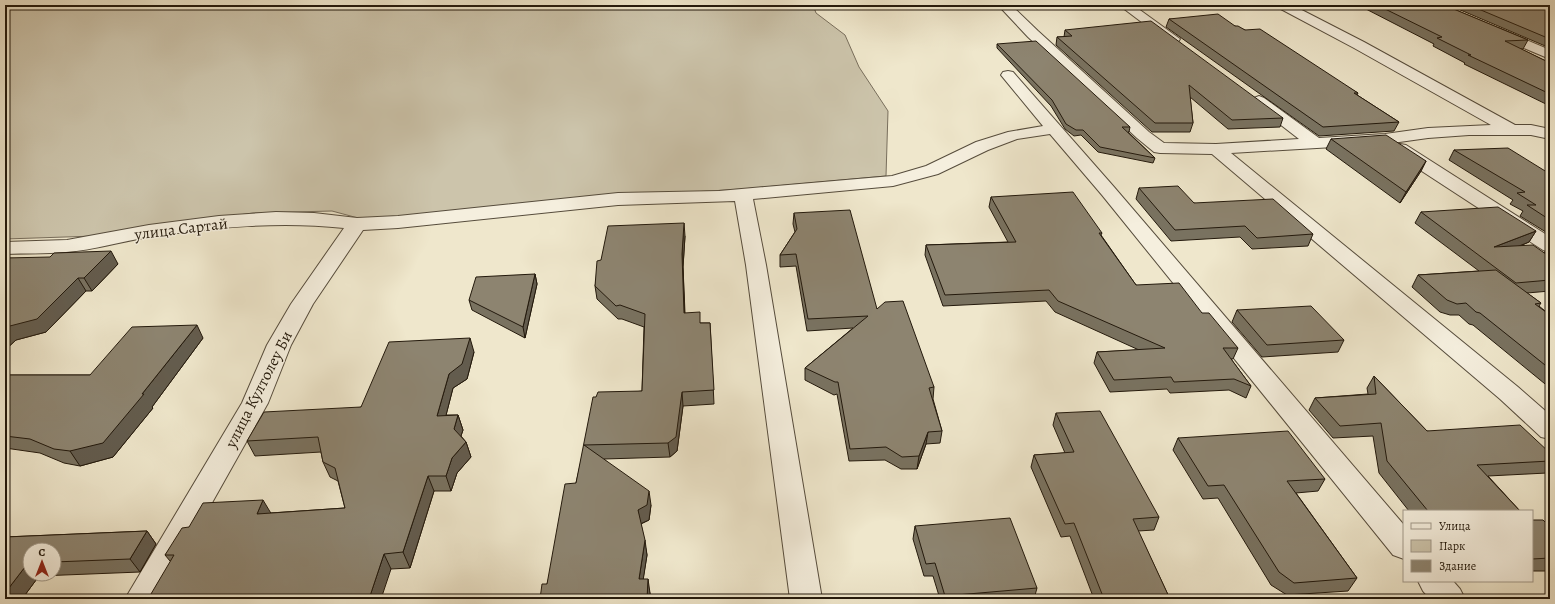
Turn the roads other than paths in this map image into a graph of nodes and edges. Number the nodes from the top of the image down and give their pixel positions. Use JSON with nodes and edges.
{"nodes":[{"id":1,"x":1004,"y":5,"type":"edge"},
{"id":2,"x":1125,"y":5,"type":"edge"},
{"id":3,"x":1283,"y":5,"type":"edge"},
{"id":4,"x":1488,"y":28,"type":"edge"},
{"id":5,"x":1183,"y":46,"type":"edge"},
{"id":6,"x":1550,"y":55,"type":"edge"},
{"id":7,"x":1008,"y":75,"type":"dead end"},
{"id":8,"x":1247,"y":92,"type":"edge"},
{"id":9,"x":1053,"y":129,"type":"junction"},
{"id":10,"x":1512,"y":130,"type":"junction"},
{"id":11,"x":1550,"y":134,"type":"edge"},
{"id":12,"x":1385,"y":139,"type":"junction"},
{"id":13,"x":1315,"y":143,"type":"junction"},
{"id":14,"x":1216,"y":149,"type":"junction"},
{"id":15,"x":743,"y":195,"type":"junction"},
{"id":16,"x":357,"y":224,"type":"junction"},
{"id":17,"x":1550,"y":246,"type":"edge"},
{"id":18,"x":5,"y":248,"type":"edge"},
{"id":19,"x":1550,"y":430,"type":"edge"},
{"id":20,"x":1403,"y":545,"type":"edge"},
{"id":21,"x":1435,"y":582,"type":"edge"},
{"id":22,"x":142,"y":599,"type":"edge"},
{"id":23,"x":806,"y":599,"type":"edge"},
{"id":24,"x":1449,"y":599,"type":"edge"}],
"edges":[{"from":1,"to":14,"type":"street"},
{"from":2,"to":5,"type":"street"},
{"from":3,"to":10,"type":"street"},
{"from":4,"to":6,"type":"street"},
{"from":7,"to":9,"type":"street"},
{"from":8,"to":13,"type":"street"},
{"from":9,"to":15,"type":"street","name":"улица Сартай"},
{"from":9,"to":20,"type":"street"},
{"from":10,"to":11,"type":"street"},
{"from":10,"to":12,"type":"street"},
{"from":12,"to":13,"type":"street"},
{"from":12,"to":17,"type":"street"},
{"from":13,"to":14,"type":"street"},
{"from":14,"to":19,"type":"street"},
{"from":15,"to":16,"type":"street","name":"улица Сартай"},
{"from":15,"to":23,"type":"street"},
{"from":16,"to":18,"type":"street","name":"улица Сартай"},
{"from":16,"to":22,"type":"street","name":"улица Култолеу Би"},
{"from":21,"to":24,"type":"street"}]}
